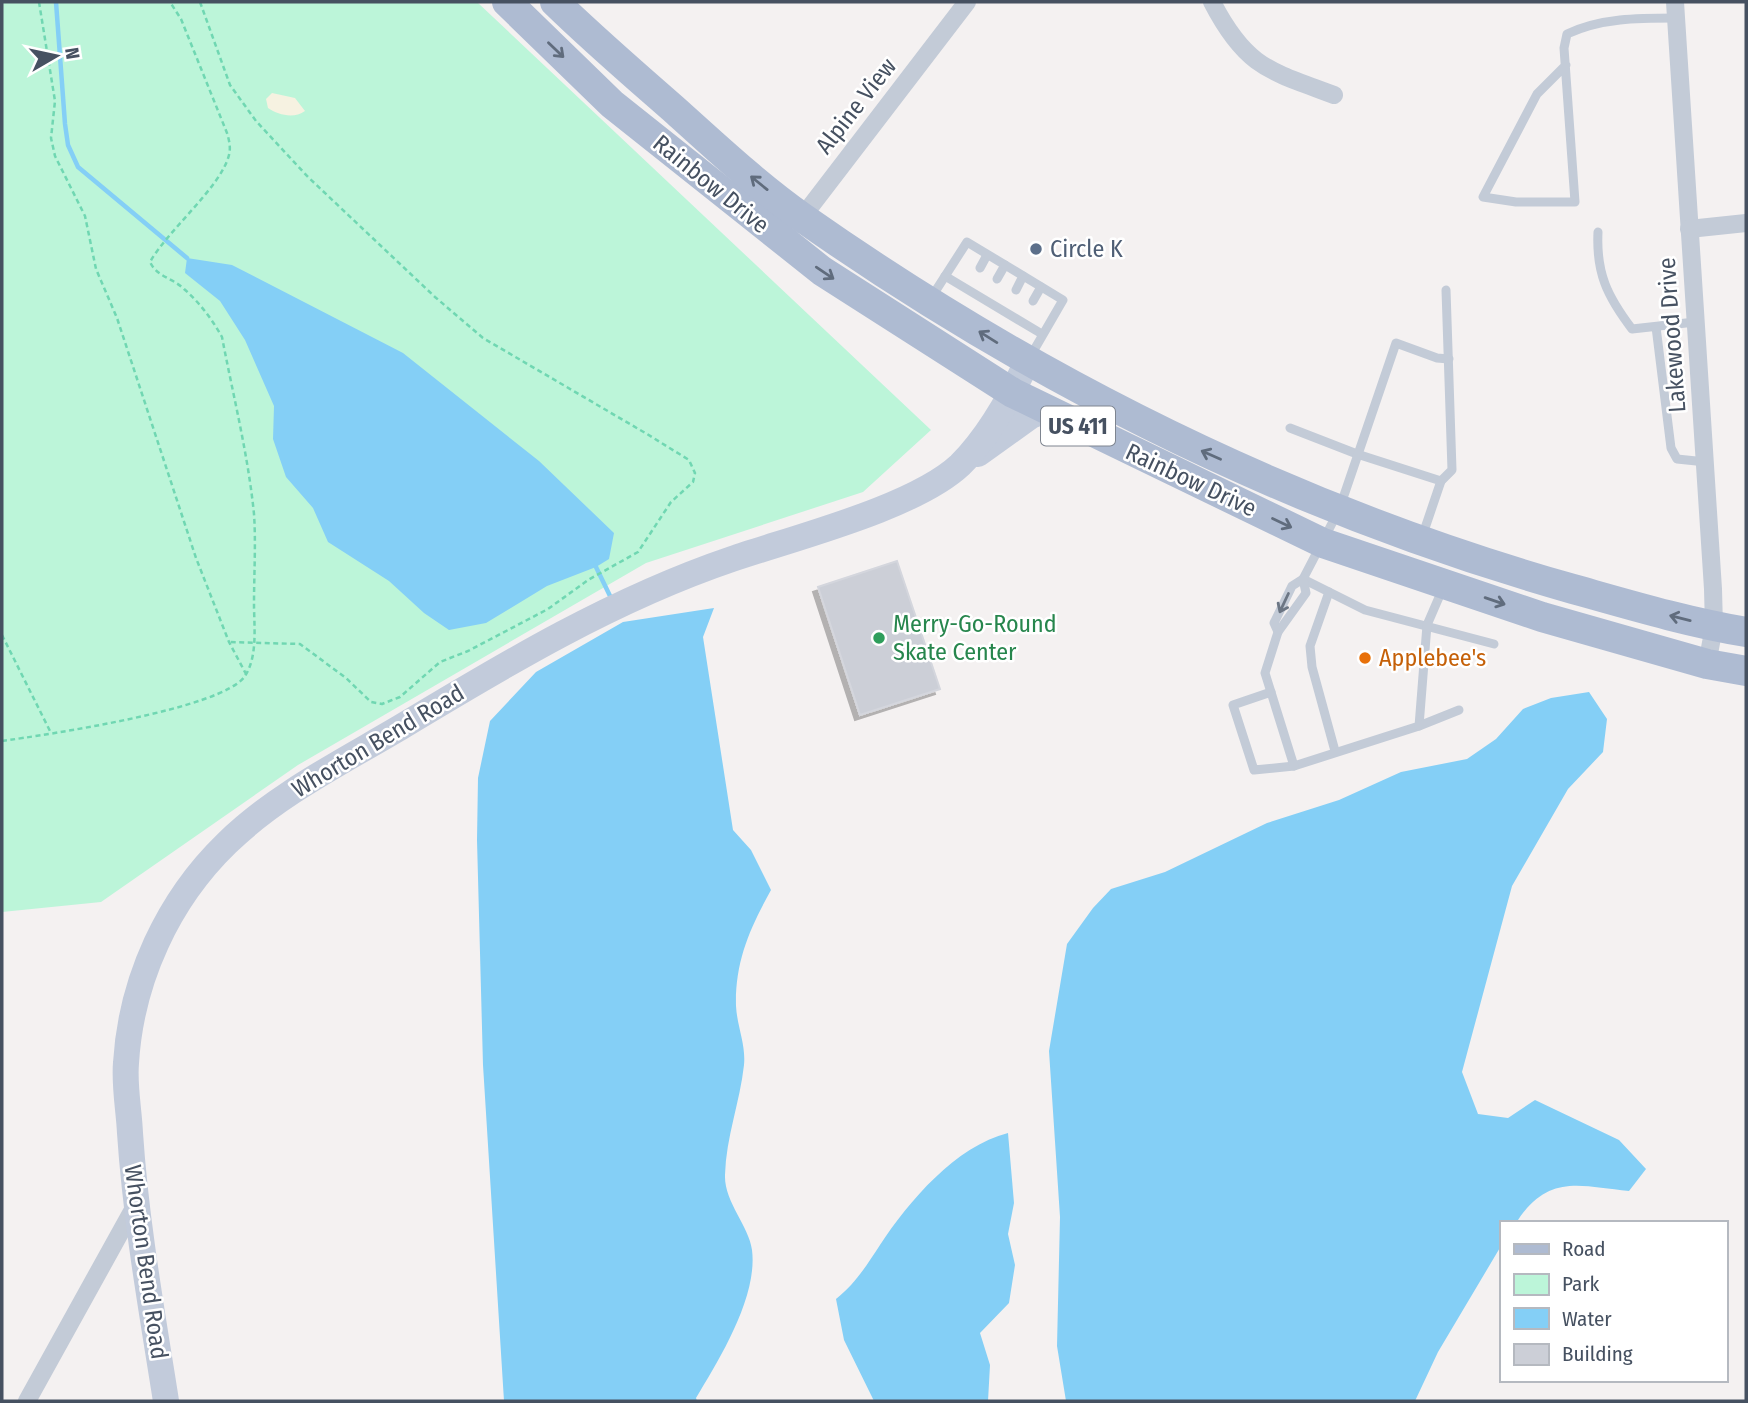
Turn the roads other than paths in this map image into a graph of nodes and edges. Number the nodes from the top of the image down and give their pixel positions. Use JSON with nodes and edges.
{"nodes":[{"id":1,"x":507,"y":2,"type":"edge"},
{"id":2,"x":555,"y":2,"type":"edge"},
{"id":3,"x":967,"y":2,"type":"edge"},
{"id":4,"x":1212,"y":2,"type":"edge"},
{"id":5,"x":1676,"y":10,"type":"edge"},
{"id":6,"x":1566,"y":65,"type":"junction"},
{"id":7,"x":1334,"y":95,"type":"dead end"},
{"id":8,"x":802,"y":217,"type":"junction"},
{"id":9,"x":1746,"y":223,"type":"edge"},
{"id":10,"x":1689,"y":229,"type":"junction"},
{"id":11,"x":1598,"y":232,"type":"dead end"},
{"id":12,"x":784,"y":242,"type":"junction"},
{"id":13,"x":987,"y":255,"type":"junction"},
{"id":14,"x":1005,"y":265,"type":"junction"},
{"id":15,"x":980,"y":268,"type":"dead end"},
{"id":16,"x":1023,"y":276,"type":"junction"},
{"id":17,"x":997,"y":279,"type":"dead end"},
{"id":18,"x":1041,"y":287,"type":"junction"},
{"id":19,"x":937,"y":288,"type":"junction"},
{"id":20,"x":1016,"y":290,"type":"dead end"},
{"id":21,"x":1446,"y":290,"type":"dead end"},
{"id":22,"x":1033,"y":301,"type":"dead end"},
{"id":23,"x":1695,"y":322,"type":"junction"},
{"id":24,"x":1656,"y":327,"type":"junction"},
{"id":25,"x":1042,"y":334,"type":"junction"},
{"id":26,"x":1449,"y":359,"type":"junction"},
{"id":27,"x":1027,"y":362,"type":"junction"},
{"id":28,"x":1013,"y":393,"type":"junction"},
{"id":29,"x":1046,"y":410,"type":"junction"},
{"id":30,"x":1290,"y":428,"type":"dead end"},
{"id":31,"x":1357,"y":454,"type":"junction"},
{"id":32,"x":1706,"y":462,"type":"junction"},
{"id":33,"x":961,"y":463,"type":"junction"},
{"id":34,"x":1441,"y":481,"type":"junction"},
{"id":35,"x":1339,"y":510,"type":"junction"},
{"id":36,"x":1420,"y":541,"type":"junction"},
{"id":37,"x":1323,"y":542,"type":"junction"},
{"id":38,"x":1303,"y":579,"type":"junction"},
{"id":39,"x":1445,"y":584,"type":"junction"},
{"id":40,"x":1329,"y":592,"type":"junction"},
{"id":41,"x":1427,"y":625,"type":"junction"},
{"id":42,"x":1714,"y":627,"type":"junction"},
{"id":43,"x":1278,"y":632,"type":"junction"},
{"id":44,"x":1746,"y":632,"type":"edge"},
{"id":45,"x":1494,"y":645,"type":"dead end"},
{"id":46,"x":1707,"y":664,"type":"junction"},
{"id":47,"x":1746,"y":671,"type":"edge"},
{"id":48,"x":1271,"y":692,"type":"junction"},
{"id":49,"x":1459,"y":710,"type":"dead end"},
{"id":50,"x":1419,"y":726,"type":"junction"},
{"id":51,"x":1335,"y":751,"type":"junction"},
{"id":52,"x":1294,"y":766,"type":"junction"},
{"id":53,"x":135,"y":1206,"type":"junction"},
{"id":54,"x":27,"y":1401,"type":"edge"},
{"id":55,"x":166,"y":1401,"type":"edge"}],
"edges":[{"from":1,"to":12,"type":"main road","name":"Rainbow Drive","number":"US 411","one_way":true},
{"from":8,"to":2,"type":"main road","name":"Rainbow Drive","number":"US 411","one_way":true},
{"from":3,"to":8,"type":"street","name":"Alpine View"},
{"from":4,"to":7,"type":"street"},
{"from":5,"to":6,"type":"lane"},
{"from":5,"to":10,"type":"street","name":"Lakewood Drive"},
{"from":6,"to":6,"type":"lane"},
{"from":8,"to":12,"type":"street","name":"Alpine View"},
{"from":8,"to":19,"type":"main road","name":"Rainbow Drive","number":"US 411"},
{"from":9,"to":10,"type":"street"},
{"from":10,"to":23,"type":"street","name":"Lakewood Drive"},
{"from":11,"to":24,"type":"lane"},
{"from":12,"to":28,"type":"main road","name":"Rainbow Drive","number":"US 411","one_way":true},
{"from":13,"to":14,"type":"lane"},
{"from":13,"to":15,"type":"lane"},
{"from":13,"to":19,"type":"lane"},
{"from":14,"to":16,"type":"lane"},
{"from":14,"to":17,"type":"lane"},
{"from":16,"to":18,"type":"lane"},
{"from":16,"to":20,"type":"lane"},
{"from":18,"to":22,"type":"lane"},
{"from":18,"to":25,"type":"lane"},
{"from":19,"to":25,"type":"lane"},
{"from":27,"to":19,"type":"main road","name":"Rainbow Drive","number":"US 411","one_way":true},
{"from":21,"to":26,"type":"lane"},
{"from":23,"to":24,"type":"lane"},
{"from":23,"to":32,"type":"street","name":"Lakewood Drive"},
{"from":24,"to":32,"type":"lane"},
{"from":25,"to":27,"type":"lane"},
{"from":26,"to":31,"type":"lane"},
{"from":26,"to":34,"type":"lane"},
{"from":27,"to":28,"type":"main road","name":"Whorton Bend Road"},
{"from":35,"to":27,"type":"main road","name":"Rainbow Drive","number":"US 411","one_way":true},
{"from":28,"to":29,"type":"main road","name":"Rainbow Drive","number":"US 411"},
{"from":28,"to":33,"type":"main road","name":"Whorton Bend Road"},
{"from":29,"to":33,"type":"main road"},
{"from":29,"to":37,"type":"main road","name":"Rainbow Drive","number":"US 411","one_way":true},
{"from":30,"to":31,"type":"lane"},
{"from":31,"to":34,"type":"lane"},
{"from":31,"to":35,"type":"lane"},
{"from":32,"to":42,"type":"street","name":"Lakewood Drive"},
{"from":33,"to":53,"type":"main road","name":"Whorton Bend Road"},
{"from":34,"to":36,"type":"lane"},
{"from":35,"to":36,"type":"main road","name":"Rainbow Drive","number":"US 411"},
{"from":35,"to":37,"type":"lane"},
{"from":42,"to":36,"type":"main road","name":"Rainbow Drive","number":"US 411","one_way":true},
{"from":37,"to":38,"type":"lane"},
{"from":37,"to":39,"type":"main road","name":"Rainbow Drive","number":"US 411"},
{"from":38,"to":40,"type":"lane"},
{"from":38,"to":43,"type":"lane"},
{"from":38,"to":43,"type":"lane","one_way":true},
{"from":39,"to":41,"type":"lane"},
{"from":39,"to":46,"type":"main road","name":"Rainbow Drive","number":"US 411","one_way":true},
{"from":40,"to":41,"type":"lane"},
{"from":40,"to":51,"type":"lane"},
{"from":41,"to":45,"type":"lane"},
{"from":41,"to":50,"type":"lane"},
{"from":42,"to":44,"type":"main road","name":"Rainbow Drive","number":"US 411"},
{"from":42,"to":46,"type":"street","name":"Lakewood Drive"},
{"from":43,"to":48,"type":"lane"},
{"from":46,"to":47,"type":"main road","name":"Rainbow Drive","number":"US 411"},
{"from":48,"to":52,"type":"lane"},
{"from":48,"to":52,"type":"lane"},
{"from":49,"to":50,"type":"lane"},
{"from":50,"to":51,"type":"lane"},
{"from":51,"to":52,"type":"lane"},
{"from":53,"to":54,"type":"street"},
{"from":53,"to":55,"type":"main road","name":"Whorton Bend Road"}]}
